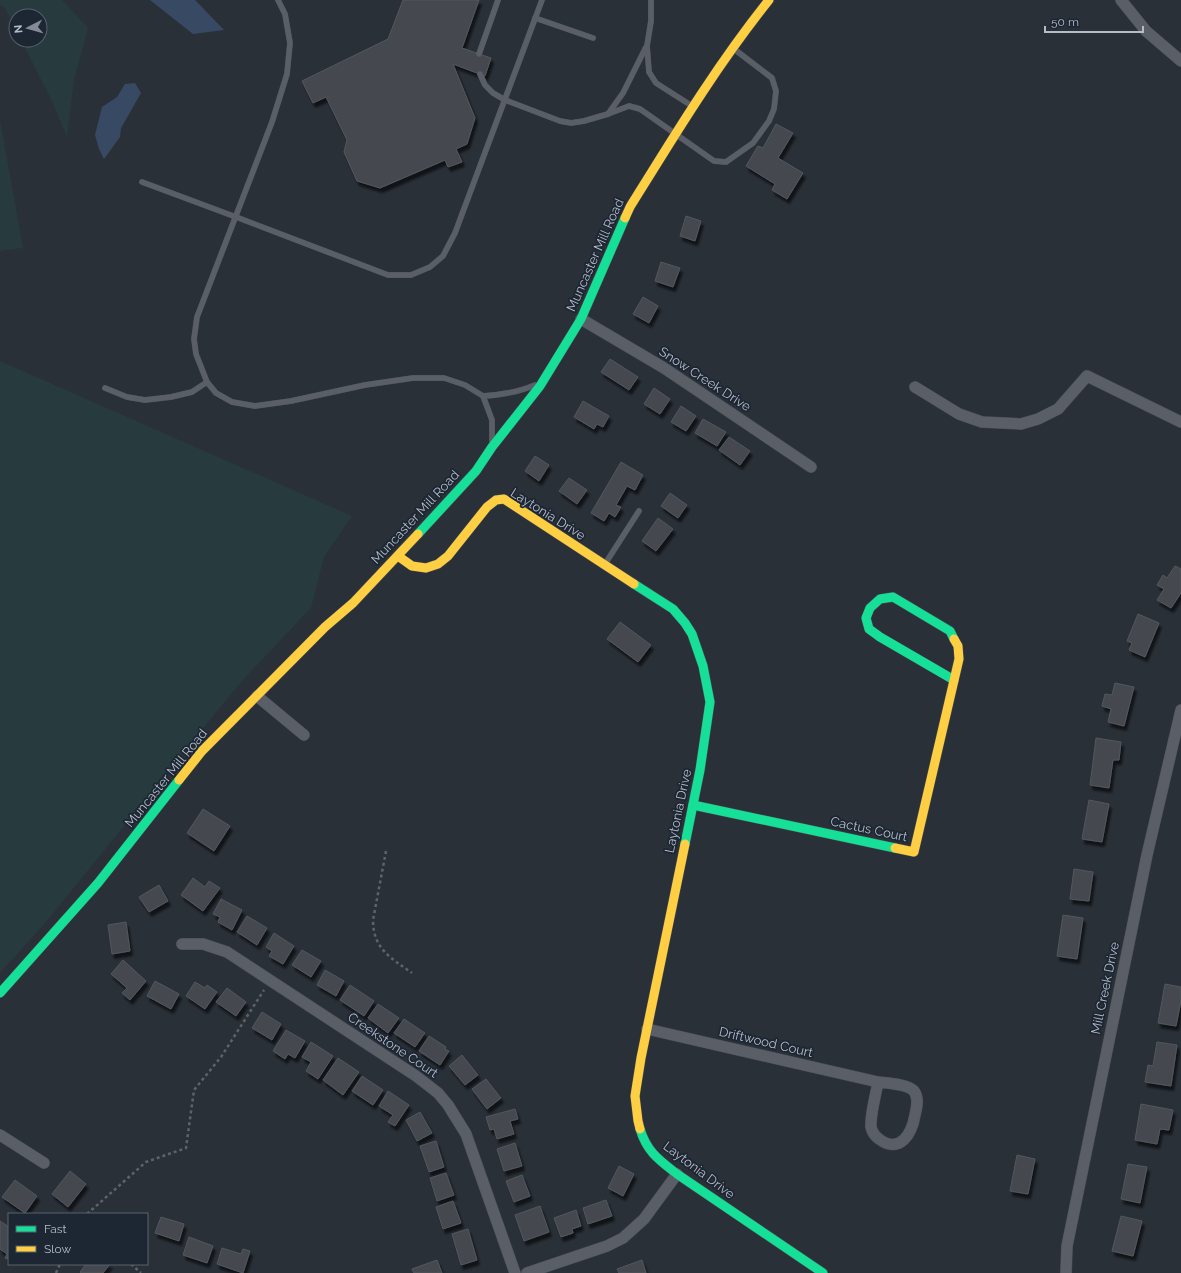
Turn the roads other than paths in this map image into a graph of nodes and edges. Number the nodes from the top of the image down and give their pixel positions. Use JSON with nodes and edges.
{"nodes":[{"id":1,"x":278,"y":0,"type":"edge"},
{"id":2,"x":498,"y":0,"type":"edge"},
{"id":3,"x":542,"y":0,"type":"edge"},
{"id":4,"x":651,"y":0,"type":"edge"},
{"id":5,"x":769,"y":0,"type":"edge"},
{"id":6,"x":1120,"y":0,"type":"edge"},
{"id":7,"x":535,"y":18,"type":"junction"},
{"id":8,"x":593,"y":38,"type":"dead end"},
{"id":9,"x":647,"y":46,"type":"junction"},
{"id":10,"x":733,"y":48,"type":"junction"},
{"id":11,"x":479,"y":54,"type":"dead end"},
{"id":12,"x":1181,"y":61,"type":"edge"},
{"id":13,"x":480,"y":74,"type":"dead end"},
{"id":14,"x":506,"y":100,"type":"junction"},
{"id":15,"x":692,"y":107,"type":"junction"},
{"id":16,"x":608,"y":114,"type":"junction"},
{"id":17,"x":674,"y":134,"type":"junction"},
{"id":18,"x":142,"y":182,"type":"dead end"},
{"id":19,"x":236,"y":217,"type":"junction"},
{"id":20,"x":581,"y":319,"type":"junction"},
{"id":21,"x":544,"y":380,"type":"junction"},
{"id":22,"x":207,"y":382,"type":"junction"},
{"id":23,"x":915,"y":387,"type":"dead end"},
{"id":24,"x":105,"y":388,"type":"dead end"},
{"id":25,"x":483,"y":396,"type":"junction"},
{"id":26,"x":1181,"y":422,"type":"edge"},
{"id":27,"x":492,"y":448,"type":"junction"},
{"id":28,"x":811,"y":467,"type":"dead end"},
{"id":29,"x":639,"y":511,"type":"dead end"},
{"id":30,"x":398,"y":556,"type":"junction"},
{"id":31,"x":604,"y":564,"type":"junction"},
{"id":32,"x":954,"y":680,"type":"junction"},
{"id":33,"x":257,"y":696,"type":"junction"},
{"id":34,"x":1181,"y":710,"type":"edge"},
{"id":35,"x":304,"y":735,"type":"dead end"},
{"id":36,"x":692,"y":805,"type":"junction"},
{"id":37,"x":182,"y":944,"type":"dead end"},
{"id":38,"x":0,"y":993,"type":"edge"},
{"id":39,"x":647,"y":1029,"type":"junction"},
{"id":40,"x":878,"y":1082,"type":"junction"},
{"id":41,"x":0,"y":1135,"type":"edge"},
{"id":42,"x":44,"y":1164,"type":"dead end"},
{"id":43,"x":677,"y":1174,"type":"junction"},
{"id":44,"x":515,"y":1273,"type":"edge"},
{"id":45,"x":527,"y":1273,"type":"edge"},
{"id":46,"x":823,"y":1273,"type":"edge"},
{"id":47,"x":1066,"y":1273,"type":"edge"}],
"edges":[{"from":1,"to":19,"type":"lane"},
{"from":2,"to":11,"type":"lane"},
{"from":3,"to":7,"type":"lane"},
{"from":4,"to":9,"type":"lane"},
{"from":5,"to":10,"type":"street","name":"Muncaster Mill Road"},
{"from":6,"to":12,"type":"street"},
{"from":7,"to":8,"type":"lane"},
{"from":7,"to":14,"type":"lane"},
{"from":9,"to":15,"type":"lane"},
{"from":9,"to":16,"type":"lane"},
{"from":10,"to":15,"type":"street","name":"Muncaster Mill Road"},
{"from":10,"to":17,"type":"lane"},
{"from":13,"to":14,"type":"lane"},
{"from":14,"to":16,"type":"lane"},
{"from":14,"to":19,"type":"lane"},
{"from":15,"to":17,"type":"street","name":"Muncaster Mill Road"},
{"from":16,"to":17,"type":"lane"},
{"from":17,"to":20,"type":"street","name":"Muncaster Mill Road"},
{"from":18,"to":19,"type":"lane"},
{"from":19,"to":22,"type":"lane"},
{"from":20,"to":21,"type":"street","name":"Muncaster Mill Road"},
{"from":20,"to":28,"type":"street","name":"Snow Creek Drive"},
{"from":21,"to":25,"type":"lane"},
{"from":21,"to":27,"type":"street","name":"Muncaster Mill Road"},
{"from":22,"to":24,"type":"lane"},
{"from":22,"to":25,"type":"lane"},
{"from":23,"to":26,"type":"street"},
{"from":25,"to":27,"type":"lane"},
{"from":27,"to":30,"type":"street","name":"Muncaster Mill Road"},
{"from":29,"to":31,"type":"lane"},
{"from":30,"to":31,"type":"street","name":"Laytonia Drive"},
{"from":30,"to":33,"type":"street","name":"Muncaster Mill Road"},
{"from":31,"to":36,"type":"street","name":"Laytonia Drive"},
{"from":32,"to":32,"type":"street","name":"Cactus Court"},
{"from":32,"to":36,"type":"street","name":"Cactus Court"},
{"from":33,"to":35,"type":"street"},
{"from":33,"to":38,"type":"street","name":"Muncaster Mill Road"},
{"from":34,"to":47,"type":"street","name":"Mill Creek Drive"},
{"from":36,"to":39,"type":"street","name":"Laytonia Drive"},
{"from":37,"to":44,"type":"street","name":"Creekstone Court"},
{"from":39,"to":40,"type":"street","name":"Driftwood Court"},
{"from":39,"to":43,"type":"street","name":"Laytonia Drive"},
{"from":40,"to":40,"type":"street","name":"Driftwood Court"},
{"from":41,"to":42,"type":"street"},
{"from":43,"to":45,"type":"street"},
{"from":43,"to":46,"type":"street","name":"Laytonia Drive"}]}
